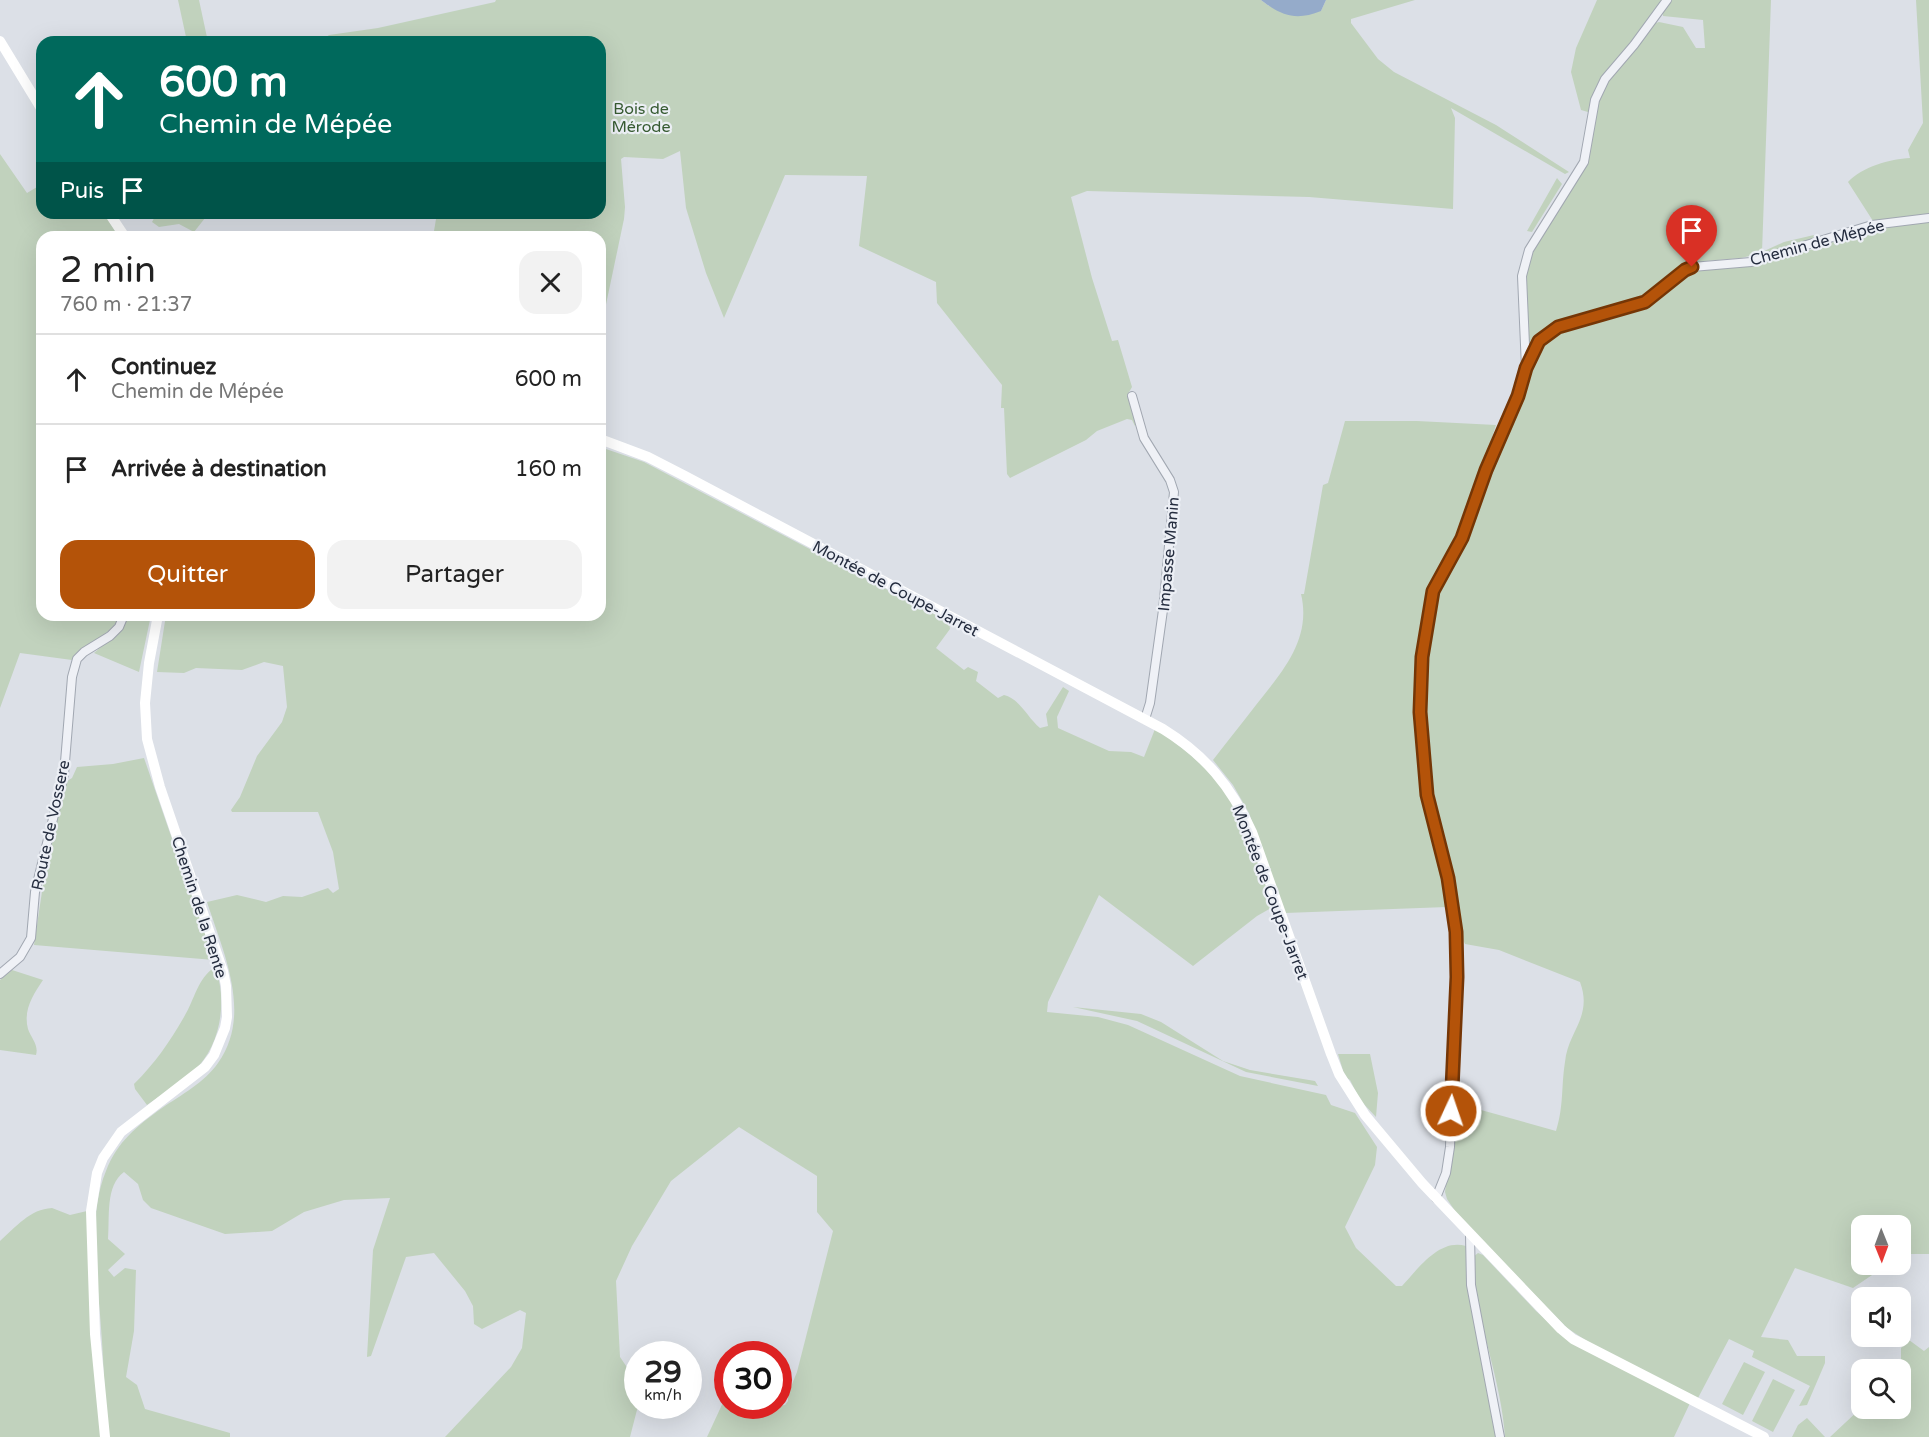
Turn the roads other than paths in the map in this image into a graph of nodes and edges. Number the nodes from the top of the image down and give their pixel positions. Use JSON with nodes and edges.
{"nodes":[{"id":1,"x":1667,"y":0,"type":"edge"},
{"id":2,"x":0,"y":41,"type":"edge"},
{"id":3,"x":36,"y":100,"type":"edge"},
{"id":4,"x":1929,"y":218,"type":"edge"},
{"id":5,"x":1526,"y":368,"type":"junction"},
{"id":6,"x":1132,"y":396,"type":"dead end"},
{"id":7,"x":606,"y":441,"type":"edge"},
{"id":8,"x":122,"y":621,"type":"edge"},
{"id":9,"x":157,"y":621,"type":"edge"},
{"id":10,"x":1145,"y":719,"type":"junction"},
{"id":11,"x":0,"y":974,"type":"edge"},
{"id":12,"x":1436,"y":1198,"type":"junction"},
{"id":13,"x":1470,"y":1234,"type":"junction"},
{"id":14,"x":105,"y":1437,"type":"edge"},
{"id":15,"x":1500,"y":1437,"type":"edge"},
{"id":16,"x":1764,"y":1437,"type":"edge"}],
"edges":[{"from":1,"to":5,"type":"street"},
{"from":2,"to":3,"type":"main road"},
{"from":4,"to":5,"type":"street","name":"Chemin de Mépée"},
{"from":5,"to":12,"type":"street"},
{"from":6,"to":10,"type":"street","name":"Impasse Manin"},
{"from":7,"to":10,"type":"main road","name":"Montée de Coupe-Jarret"},
{"from":8,"to":11,"type":"street","name":"Route de Vossere"},
{"from":9,"to":14,"type":"main road","name":"Chemin de la Rente"},
{"from":10,"to":12,"type":"main road","name":"Montée de Coupe-Jarret"},
{"from":12,"to":13,"type":"main road","name":"Montée de Coupe-Jarret"},
{"from":13,"to":15,"type":"street"},
{"from":13,"to":16,"type":"main road","name":"Montée de Coupe-Jarret"}]}
